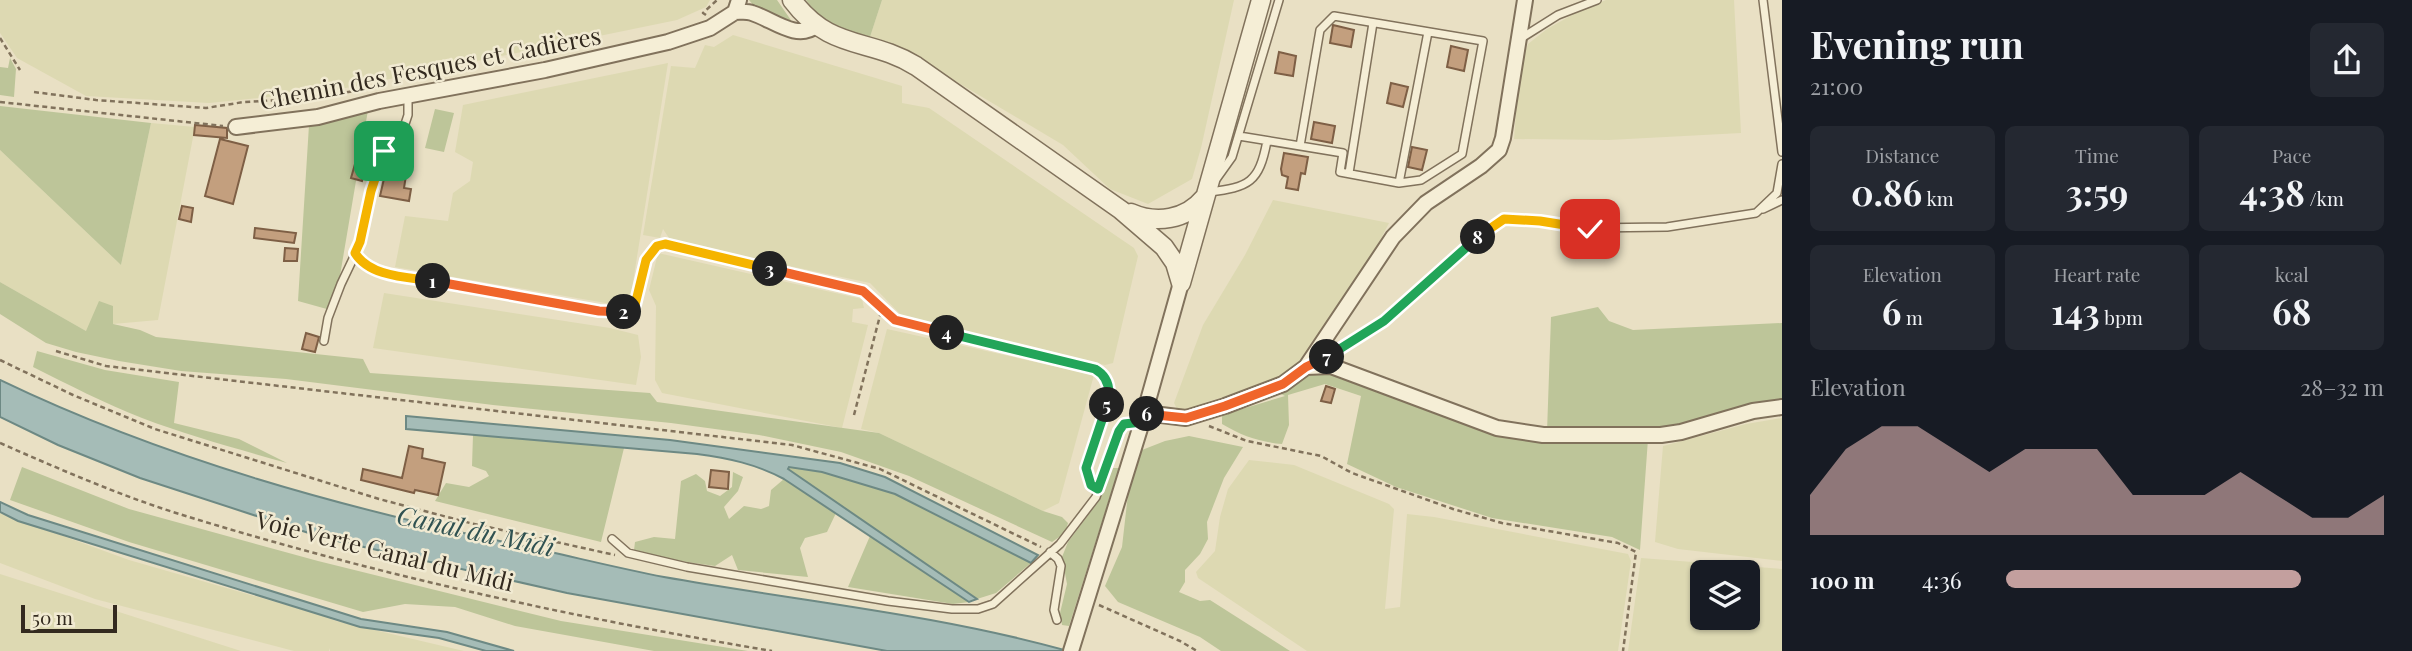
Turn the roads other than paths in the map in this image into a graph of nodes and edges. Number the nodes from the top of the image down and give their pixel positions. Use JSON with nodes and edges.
{"nodes":[{"id":1,"x":792,"y":0,"type":"edge"},
{"id":2,"x":1261,"y":0,"type":"edge"},
{"id":3,"x":1279,"y":0,"type":"edge"},
{"id":4,"x":1525,"y":0,"type":"edge"},
{"id":5,"x":1597,"y":0,"type":"edge"},
{"id":6,"x":1763,"y":0,"type":"edge"},
{"id":7,"x":737,"y":6,"type":"edge"},
{"id":8,"x":1373,"y":23,"type":"junction"},
{"id":9,"x":816,"y":26,"type":"junction"},
{"id":10,"x":1428,"y":32,"type":"junction"},
{"id":11,"x":1518,"y":40,"type":"junction"},
{"id":12,"x":408,"y":96,"type":"junction"},
{"id":13,"x":236,"y":127,"type":"road end"},
{"id":14,"x":1239,"y":136,"type":"junction"},
{"id":15,"x":1267,"y":141,"type":"junction"},
{"id":16,"x":1300,"y":146,"type":"junction"},
{"id":17,"x":1782,"y":152,"type":"edge"},
{"id":18,"x":1782,"y":164,"type":"edge"},
{"id":19,"x":1349,"y":173,"type":"junction"},
{"id":20,"x":1399,"y":183,"type":"junction"},
{"id":21,"x":1205,"y":195,"type":"junction"},
{"id":22,"x":1782,"y":200,"type":"edge"},
{"id":23,"x":1121,"y":210,"type":"junction"},
{"id":24,"x":1756,"y":213,"type":"junction"},
{"id":25,"x":1164,"y":219,"type":"junction"},
{"id":26,"x":1146,"y":230,"type":"junction"},
{"id":27,"x":1193,"y":238,"type":"junction"},
{"id":28,"x":1181,"y":283,"type":"junction"},
{"id":29,"x":324,"y":341,"type":"dead end"},
{"id":30,"x":1306,"y":367,"type":"junction"},
{"id":31,"x":1782,"y":407,"type":"edge"},
{"id":32,"x":1144,"y":418,"type":"junction"},
{"id":33,"x":612,"y":539,"type":"dead end"},
{"id":34,"x":1050,"y":552,"type":"junction"},
{"id":35,"x":1057,"y":620,"type":"dead end"},
{"id":36,"x":1072,"y":647,"type":"edge"}],
"edges":[{"from":1,"to":9,"type":"street"},
{"from":2,"to":21,"type":"street"},
{"from":3,"to":14,"type":"lane"},
{"from":4,"to":11,"type":"street"},
{"from":5,"to":11,"type":"lane"},
{"from":6,"to":17,"type":"lane"},
{"from":7,"to":9,"type":"street","name":"Chemin des Fesques et Cadières"},
{"from":7,"to":12,"type":"street","name":"Chemin des Fesques et Cadières"},
{"from":8,"to":10,"type":"lane"},
{"from":8,"to":16,"type":"lane"},
{"from":8,"to":19,"type":"lane"},
{"from":9,"to":23,"type":"street"},
{"from":10,"to":20,"type":"lane"},
{"from":10,"to":20,"type":"lane"},
{"from":11,"to":30,"type":"street"},
{"from":12,"to":13,"type":"street","name":"Chemin des Fesques et Cadières"},
{"from":12,"to":29,"type":"lane"},
{"from":14,"to":15,"type":"lane"},
{"from":14,"to":21,"type":"lane"},
{"from":15,"to":16,"type":"lane"},
{"from":15,"to":21,"type":"lane"},
{"from":16,"to":19,"type":"lane"},
{"from":18,"to":24,"type":"lane"},
{"from":19,"to":20,"type":"lane"},
{"from":21,"to":25,"type":"street"},
{"from":21,"to":27,"type":"street"},
{"from":22,"to":24,"type":"lane"},
{"from":23,"to":25,"type":"street"},
{"from":23,"to":26,"type":"street"},
{"from":24,"to":30,"type":"lane"},
{"from":25,"to":27,"type":"street"},
{"from":26,"to":27,"type":"street"},
{"from":26,"to":28,"type":"street"},
{"from":27,"to":28,"type":"street"},
{"from":28,"to":32,"type":"street"},
{"from":30,"to":31,"type":"street"},
{"from":30,"to":32,"type":"street"},
{"from":32,"to":34,"type":"lane"},
{"from":32,"to":36,"type":"street"},
{"from":33,"to":34,"type":"lane"},
{"from":34,"to":35,"type":"lane"}]}
